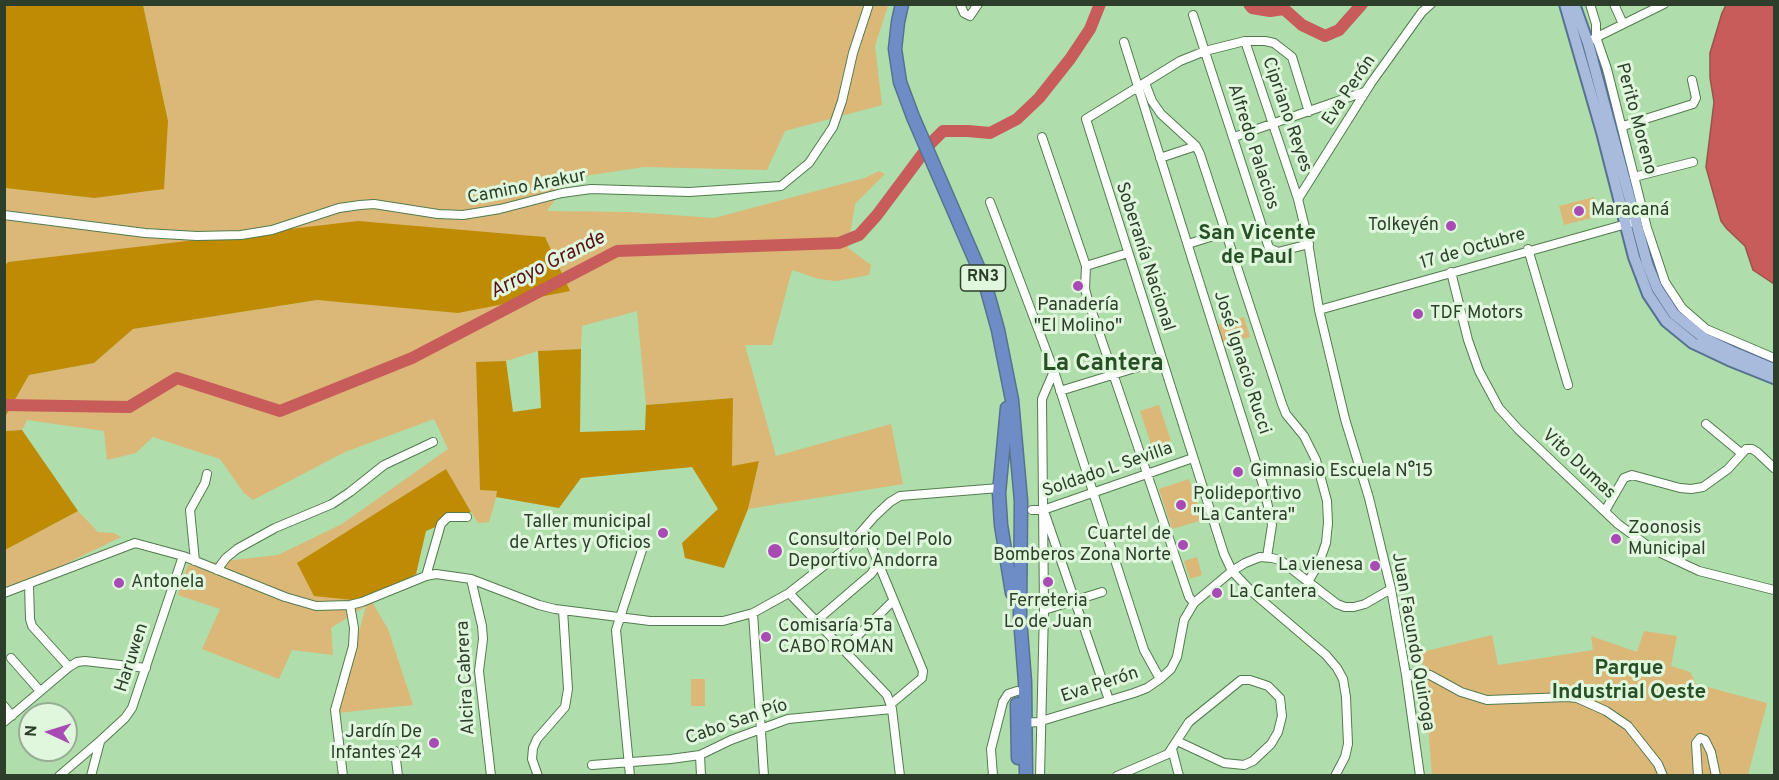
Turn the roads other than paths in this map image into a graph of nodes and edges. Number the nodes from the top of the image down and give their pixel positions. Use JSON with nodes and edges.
{"nodes":[{"id":1,"x":869,"y":4,"type":"edge"},
{"id":2,"x":902,"y":4,"type":"edge"},
{"id":3,"x":960,"y":4,"type":"edge"},
{"id":4,"x":978,"y":4,"type":"edge"},
{"id":5,"x":1431,"y":4,"type":"edge"},
{"id":6,"x":1565,"y":4,"type":"edge"},
{"id":7,"x":1574,"y":4,"type":"edge"},
{"id":8,"x":1590,"y":4,"type":"edge"},
{"id":9,"x":1614,"y":4,"type":"edge"},
{"id":10,"x":1664,"y":4,"type":"edge"},
{"id":11,"x":1193,"y":15,"type":"dead end"},
{"id":12,"x":1623,"y":24,"type":"junction"},
{"id":13,"x":1245,"y":41,"type":"junction"},
{"id":14,"x":1124,"y":42,"type":"dead end"},
{"id":15,"x":1587,"y":42,"type":"junction"},
{"id":16,"x":1205,"y":51,"type":"junction"},
{"id":17,"x":1692,"y":80,"type":"dead end"},
{"id":18,"x":1145,"y":83,"type":"junction"},
{"id":19,"x":1137,"y":88,"type":"junction"},
{"id":20,"x":1365,"y":92,"type":"junction"},
{"id":21,"x":1309,"y":112,"type":"junction"},
{"id":22,"x":1273,"y":124,"type":"junction"},
{"id":23,"x":1623,"y":126,"type":"junction"},
{"id":24,"x":1042,"y":137,"type":"dead end"},
{"id":25,"x":1234,"y":137,"type":"junction"},
{"id":26,"x":1196,"y":146,"type":"junction"},
{"id":27,"x":1160,"y":158,"type":"junction"},
{"id":28,"x":1693,"y":162,"type":"dead end"},
{"id":29,"x":1634,"y":177,"type":"junction"},
{"id":30,"x":1298,"y":199,"type":"junction"},
{"id":31,"x":990,"y":202,"type":"dead end"},
{"id":32,"x":4,"y":215,"type":"edge"},
{"id":33,"x":1631,"y":222,"type":"junction"},
{"id":34,"x":1226,"y":232,"type":"junction"},
{"id":35,"x":1188,"y":244,"type":"junction"},
{"id":36,"x":1309,"y":244,"type":"junction"},
{"id":37,"x":1528,"y":249,"type":"junction"},
{"id":38,"x":1128,"y":253,"type":"junction"},
{"id":39,"x":1086,"y":266,"type":"junction"},
{"id":40,"x":1451,"y":272,"type":"junction"},
{"id":41,"x":1319,"y":310,"type":"junction"},
{"id":42,"x":1774,"y":358,"type":"edge"},
{"id":43,"x":1161,"y":360,"type":"junction"},
{"id":44,"x":1774,"y":369,"type":"edge"},
{"id":45,"x":1054,"y":371,"type":"junction"},
{"id":46,"x":1114,"y":375,"type":"junction"},
{"id":47,"x":1774,"y":378,"type":"edge"},
{"id":48,"x":1008,"y":383,"type":"junction"},
{"id":49,"x":1569,"y":385,"type":"dead end"},
{"id":50,"x":1060,"y":391,"type":"junction"},
{"id":51,"x":1706,"y":424,"type":"dead end"},
{"id":52,"x":433,"y":442,"type":"dead end"},
{"id":53,"x":1741,"y":453,"type":"junction"},
{"id":54,"x":1193,"y":458,"type":"junction"},
{"id":55,"x":1774,"y":468,"type":"edge"},
{"id":56,"x":207,"y":474,"type":"dead end"},
{"id":57,"x":1148,"y":474,"type":"junction"},
{"id":58,"x":1020,"y":485,"type":"junction"},
{"id":59,"x":999,"y":486,"type":"junction"},
{"id":60,"x":984,"y":490,"type":"junction"},
{"id":61,"x":1092,"y":492,"type":"junction"},
{"id":62,"x":1020,"y":501,"type":"junction"},
{"id":63,"x":1000,"y":508,"type":"junction"},
{"id":64,"x":1032,"y":510,"type":"junction"},
{"id":65,"x":1043,"y":510,"type":"junction"},
{"id":66,"x":1605,"y":511,"type":"junction"},
{"id":67,"x":467,"y":518,"type":"dead end"},
{"id":68,"x":1021,"y":523,"type":"junction"},
{"id":69,"x":1001,"y":525,"type":"junction"},
{"id":70,"x":861,"y":534,"type":"junction"},
{"id":71,"x":642,"y":550,"type":"dead end"},
{"id":72,"x":183,"y":556,"type":"junction"},
{"id":73,"x":1267,"y":557,"type":"junction"},
{"id":74,"x":195,"y":561,"type":"junction"},
{"id":75,"x":878,"y":564,"type":"junction"},
{"id":76,"x":218,"y":570,"type":"junction"},
{"id":77,"x":1232,"y":571,"type":"junction"},
{"id":78,"x":426,"y":576,"type":"junction"},
{"id":79,"x":471,"y":579,"type":"junction"},
{"id":80,"x":1308,"y":582,"type":"junction"},
{"id":81,"x":29,"y":584,"type":"junction"},
{"id":82,"x":1391,"y":589,"type":"junction"},
{"id":83,"x":1774,"y":590,"type":"edge"},
{"id":84,"x":1102,"y":592,"type":"dead end"},
{"id":85,"x":4,"y":593,"type":"edge"},
{"id":86,"x":789,"y":593,"type":"junction"},
{"id":87,"x":1074,"y":600,"type":"junction"},
{"id":88,"x":893,"y":601,"type":"junction"},
{"id":89,"x":1194,"y":603,"type":"junction"},
{"id":90,"x":350,"y":605,"type":"junction"},
{"id":91,"x":563,"y":610,"type":"junction"},
{"id":92,"x":1044,"y":610,"type":"junction"},
{"id":93,"x":753,"y":614,"type":"junction"},
{"id":94,"x":619,"y":617,"type":"junction"},
{"id":95,"x":815,"y":622,"type":"junction"},
{"id":96,"x":843,"y":650,"type":"junction"},
{"id":97,"x":11,"y":658,"type":"dead end"},
{"id":98,"x":69,"y":667,"type":"junction"},
{"id":99,"x":146,"y":668,"type":"junction"},
{"id":100,"x":1406,"y":675,"type":"junction"},
{"id":101,"x":1160,"y":679,"type":"junction"},
{"id":102,"x":40,"y":691,"type":"junction"},
{"id":103,"x":1017,"y":691,"type":"junction"},
{"id":104,"x":1109,"y":700,"type":"junction"},
{"id":105,"x":4,"y":706,"type":"edge"},
{"id":106,"x":891,"y":706,"type":"junction"},
{"id":107,"x":12,"y":716,"type":"junction"},
{"id":108,"x":1042,"y":721,"type":"junction"},
{"id":109,"x":4,"y":722,"type":"edge"},
{"id":110,"x":1022,"y":723,"type":"junction"},
{"id":111,"x":760,"y":729,"type":"junction"},
{"id":112,"x":100,"y":741,"type":"junction"},
{"id":113,"x":1178,"y":741,"type":"junction"},
{"id":114,"x":1172,"y":749,"type":"junction"},
{"id":115,"x":395,"y":750,"type":"dead end"},
{"id":116,"x":700,"y":755,"type":"junction"},
{"id":117,"x":629,"y":763,"type":"junction"},
{"id":118,"x":592,"y":765,"type":"dead end"},
{"id":119,"x":537,"y":775,"type":"edge"},
{"id":120,"x":59,"y":776,"type":"edge"},
{"id":121,"x":91,"y":776,"type":"edge"},
{"id":122,"x":343,"y":776,"type":"edge"},
{"id":123,"x":398,"y":776,"type":"edge"},
{"id":124,"x":491,"y":776,"type":"edge"},
{"id":125,"x":630,"y":776,"type":"edge"},
{"id":126,"x":701,"y":776,"type":"edge"},
{"id":127,"x":764,"y":776,"type":"edge"},
{"id":128,"x":900,"y":776,"type":"edge"},
{"id":129,"x":993,"y":776,"type":"edge"},
{"id":130,"x":1018,"y":776,"type":"edge"},
{"id":131,"x":1026,"y":776,"type":"edge"},
{"id":132,"x":1040,"y":776,"type":"edge"},
{"id":133,"x":1117,"y":776,"type":"edge"},
{"id":134,"x":1179,"y":776,"type":"edge"},
{"id":135,"x":1335,"y":776,"type":"edge"},
{"id":136,"x":1419,"y":776,"type":"edge"},
{"id":137,"x":1663,"y":776,"type":"edge"},
{"id":138,"x":1698,"y":776,"type":"edge"},
{"id":139,"x":1716,"y":776,"type":"edge"}],
"edges":[{"from":1,"to":32,"type":"street","name":"Camino Arakur"},
{"from":2,"to":48,"type":"highway","number":"RN3"},
{"from":3,"to":4,"type":"street"},
{"from":5,"to":20,"type":"street","name":"Eva Perón"},
{"from":6,"to":15,"type":"main road"},
{"from":7,"to":15,"type":"main road"},
{"from":8,"to":15,"type":"street","name":"Perito Moreno"},
{"from":9,"to":12,"type":"street"},
{"from":10,"to":12,"type":"street"},
{"from":11,"to":16,"type":"street","name":"Alfredo Palacios"},
{"from":12,"to":15,"type":"street"},
{"from":13,"to":16,"type":"street"},
{"from":13,"to":21,"type":"street"},
{"from":13,"to":22,"type":"street","name":"Cipriano Reyes"},
{"from":14,"to":19,"type":"street","name":"José Ignacio Rucci"},
{"from":15,"to":23,"type":"street","name":"Perito Moreno"},
{"from":15,"to":33,"type":"main road"},
{"from":16,"to":18,"type":"street"},
{"from":16,"to":25,"type":"street","name":"Alfredo Palacios"},
{"from":17,"to":23,"type":"street"},
{"from":18,"to":19,"type":"street"},
{"from":18,"to":26,"type":"street"},
{"from":19,"to":27,"type":"street","name":"José Ignacio Rucci"},
{"from":19,"to":38,"type":"street","name":"Soberanía Nacional"},
{"from":20,"to":21,"type":"street"},
{"from":20,"to":30,"type":"street","name":"Eva Perón"},
{"from":21,"to":22,"type":"street"},
{"from":22,"to":25,"type":"street"},
{"from":22,"to":30,"type":"street","name":"Cipriano Reyes"},
{"from":23,"to":29,"type":"street","name":"Perito Moreno"},
{"from":24,"to":39,"type":"street"},
{"from":25,"to":36,"type":"street","name":"Alfredo Palacios"},
{"from":26,"to":27,"type":"street"},
{"from":26,"to":34,"type":"street"},
{"from":27,"to":35,"type":"street","name":"José Ignacio Rucci"},
{"from":28,"to":29,"type":"street"},
{"from":29,"to":42,"type":"street","name":"Perito Moreno"},
{"from":30,"to":36,"type":"street","name":"Juan Facundo Quiroga"},
{"from":31,"to":45,"type":"street"},
{"from":33,"to":37,"type":"street","name":"17 de Octubre"},
{"from":33,"to":44,"type":"main road"},
{"from":33,"to":47,"type":"main road"},
{"from":34,"to":35,"type":"street"},
{"from":34,"to":80,"type":"street"},
{"from":35,"to":73,"type":"street","name":"José Ignacio Rucci"},
{"from":36,"to":41,"type":"street","name":"Juan Facundo Quiroga"},
{"from":37,"to":40,"type":"street","name":"17 de Octubre"},
{"from":37,"to":49,"type":"street"},
{"from":38,"to":39,"type":"street"},
{"from":38,"to":43,"type":"street","name":"Soberanía Nacional"},
{"from":39,"to":46,"type":"street"},
{"from":40,"to":41,"type":"street","name":"17 de Octubre"},
{"from":40,"to":66,"type":"street","name":"Vito Dumas"},
{"from":41,"to":82,"type":"street","name":"Juan Facundo Quiroga"},
{"from":43,"to":46,"type":"street"},
{"from":43,"to":54,"type":"street","name":"Soberanía Nacional"},
{"from":45,"to":50,"type":"street"},
{"from":45,"to":65,"type":"street"},
{"from":46,"to":50,"type":"street"},
{"from":46,"to":57,"type":"street"},
{"from":48,"to":58,"type":"highway","number":"RN3"},
{"from":48,"to":59,"type":"highway","number":"RN3"},
{"from":50,"to":61,"type":"street"},
{"from":51,"to":53,"type":"street"},
{"from":52,"to":76,"type":"street"},
{"from":53,"to":55,"type":"street"},
{"from":53,"to":66,"type":"street"},
{"from":54,"to":57,"type":"street","name":"Soldado L Sevilla"},
{"from":54,"to":77,"type":"street","name":"Soberanía Nacional"},
{"from":56,"to":74,"type":"street"},
{"from":57,"to":61,"type":"street","name":"Soldado L Sevilla"},
{"from":57,"to":89,"type":"street"},
{"from":58,"to":59,"type":"highway"},
{"from":58,"to":62,"type":"highway","number":"RN3"},
{"from":59,"to":60,"type":"street"},
{"from":59,"to":63,"type":"highway","number":"RN3"},
{"from":60,"to":63,"type":"street"},
{"from":60,"to":70,"type":"street"},
{"from":61,"to":65,"type":"street","name":"Soldado L Sevilla"},
{"from":61,"to":101,"type":"street"},
{"from":62,"to":64,"type":"street"},
{"from":62,"to":68,"type":"highway","number":"RN3"},
{"from":63,"to":69,"type":"highway","number":"RN3"},
{"from":64,"to":65,"type":"street","name":"Soldado L Sevilla"},
{"from":64,"to":68,"type":"street"},
{"from":65,"to":87,"type":"street"},
{"from":65,"to":92,"type":"street"},
{"from":66,"to":83,"type":"street","name":"Vito Dumas"},
{"from":67,"to":78,"type":"street"},
{"from":68,"to":69,"type":"highway"},
{"from":68,"to":110,"type":"highway","number":"RN3"},
{"from":69,"to":103,"type":"highway","number":"RN3"},
{"from":70,"to":75,"type":"street"},
{"from":70,"to":86,"type":"street"},
{"from":71,"to":94,"type":"street"},
{"from":72,"to":74,"type":"street"},
{"from":72,"to":81,"type":"street"},
{"from":72,"to":99,"type":"street","name":"Haruwen"},
{"from":73,"to":77,"type":"street","name":"Eva Perón"},
{"from":73,"to":80,"type":"street"},
{"from":74,"to":76,"type":"street"},
{"from":75,"to":88,"type":"street"},
{"from":75,"to":95,"type":"street"},
{"from":76,"to":90,"type":"street"},
{"from":77,"to":89,"type":"street","name":"Eva Perón"},
{"from":77,"to":135,"type":"street","name":"Soberanía Nacional"},
{"from":78,"to":79,"type":"street"},
{"from":78,"to":90,"type":"street"},
{"from":79,"to":91,"type":"street"},
{"from":79,"to":124,"type":"street","name":"Alcira Cabrera"},
{"from":80,"to":82,"type":"street"},
{"from":81,"to":85,"type":"street"},
{"from":81,"to":98,"type":"street"},
{"from":82,"to":100,"type":"street","name":"Juan Facundo Quiroga"},
{"from":84,"to":87,"type":"street"},
{"from":86,"to":93,"type":"street"},
{"from":86,"to":95,"type":"street"},
{"from":87,"to":92,"type":"street"},
{"from":87,"to":104,"type":"street"},
{"from":88,"to":96,"type":"street"},
{"from":88,"to":106,"type":"street"},
{"from":89,"to":101,"type":"street","name":"Eva Perón"},
{"from":90,"to":122,"type":"street"},
{"from":91,"to":94,"type":"street"},
{"from":91,"to":119,"type":"street"},
{"from":92,"to":108,"type":"street"},
{"from":93,"to":94,"type":"street"},
{"from":93,"to":111,"type":"street"},
{"from":94,"to":117,"type":"street"},
{"from":95,"to":96,"type":"street"},
{"from":96,"to":106,"type":"street"},
{"from":97,"to":102,"type":"street"},
{"from":98,"to":99,"type":"street"},
{"from":98,"to":102,"type":"street"},
{"from":99,"to":112,"type":"street","name":"Haruwen"},
{"from":100,"to":136,"type":"street","name":"Juan Facundo Quiroga"},
{"from":100,"to":137,"type":"street"},
{"from":101,"to":104,"type":"street","name":"Eva Perón"},
{"from":102,"to":107,"type":"street"},
{"from":103,"to":110,"type":"highway","number":"RN3"},
{"from":103,"to":129,"type":"street"},
{"from":104,"to":108,"type":"street","name":"Eva Perón"},
{"from":105,"to":107,"type":"street"},
{"from":106,"to":111,"type":"street","name":"Cabo San Pío"},
{"from":106,"to":128,"type":"street"},
{"from":107,"to":109,"type":"street"},
{"from":108,"to":110,"type":"street","name":"Eva Perón"},
{"from":108,"to":132,"type":"street"},
{"from":110,"to":130,"type":"highway","number":"RN3"},
{"from":110,"to":131,"type":"highway","number":"RN3"},
{"from":111,"to":116,"type":"street","name":"Cabo San Pío"},
{"from":111,"to":127,"type":"street"},
{"from":112,"to":120,"type":"street","name":"Haruwen"},
{"from":112,"to":121,"type":"street"},
{"from":113,"to":113,"type":"street"},
{"from":113,"to":114,"type":"street"},
{"from":114,"to":133,"type":"street"},
{"from":114,"to":134,"type":"street"},
{"from":115,"to":123,"type":"street"},
{"from":116,"to":117,"type":"street","name":"Cabo San Pío"},
{"from":116,"to":126,"type":"street"},
{"from":117,"to":118,"type":"street","name":"Cabo San Pío"},
{"from":117,"to":125,"type":"street"},
{"from":138,"to":139,"type":"street"}]}
